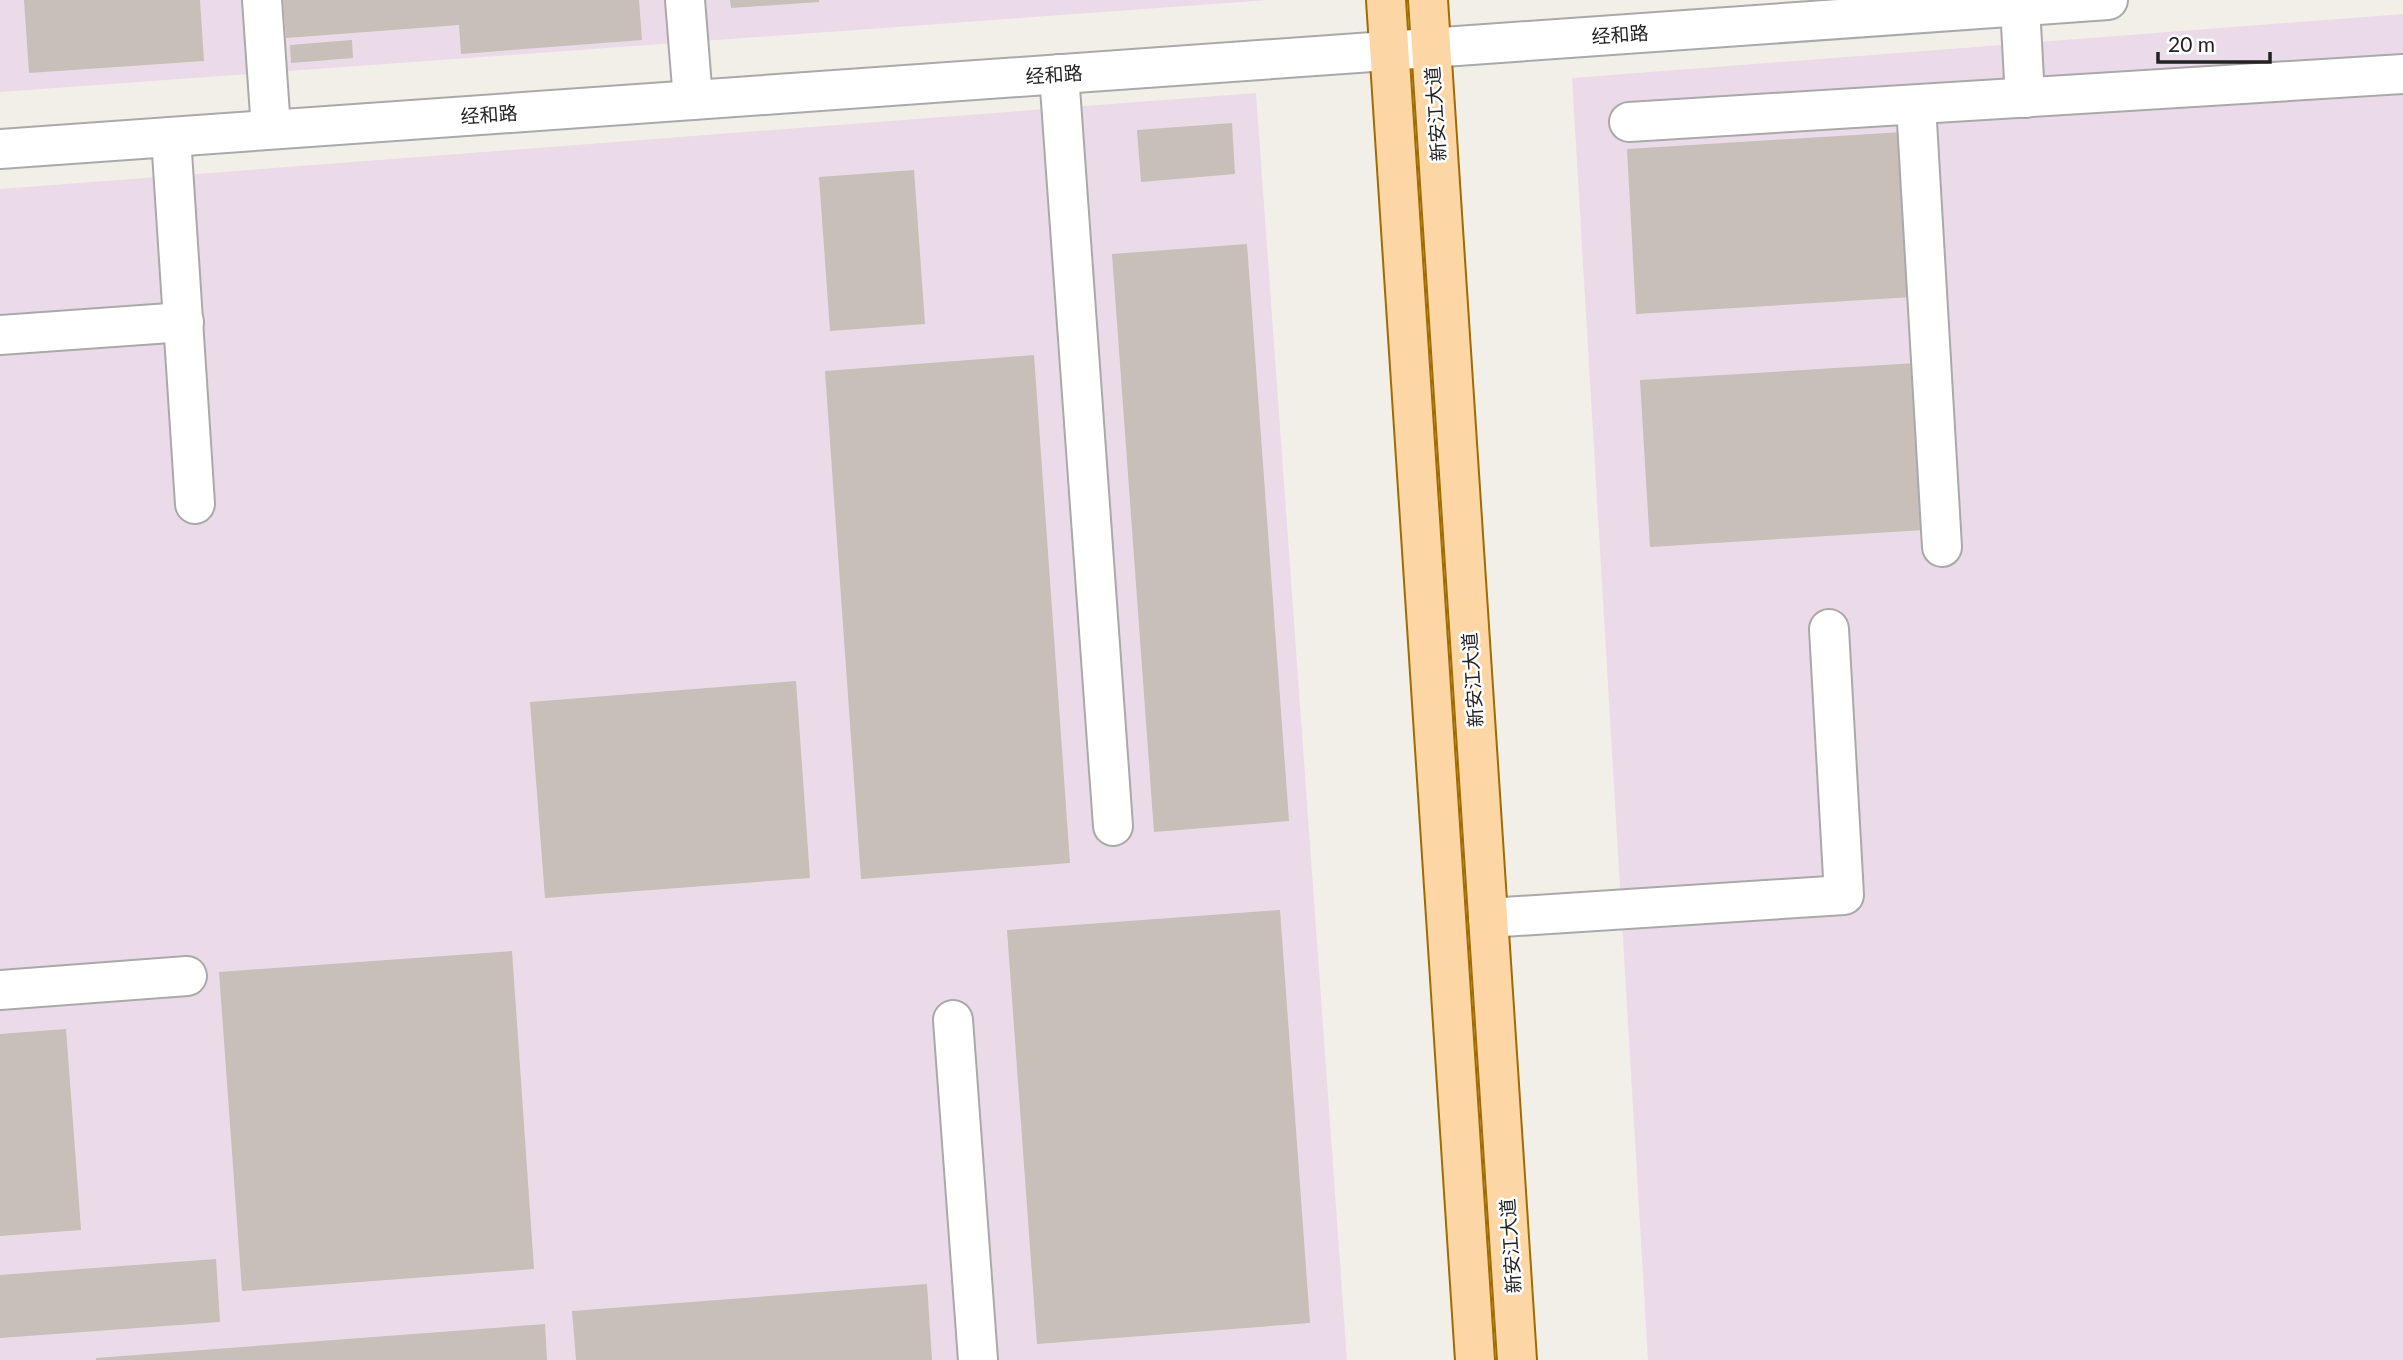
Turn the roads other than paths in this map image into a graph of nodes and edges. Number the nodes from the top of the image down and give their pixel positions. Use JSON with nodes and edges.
{"nodes":[{"id":1,"x":262,"y":0,"type":"edge"},
{"id":2,"x":685,"y":0,"type":"edge"},
{"id":3,"x":1386,"y":0,"type":"edge"},
{"id":4,"x":1427,"y":0,"type":"edge"},
{"id":5,"x":2108,"y":0,"type":"edge"},
{"id":6,"x":2020,"y":6,"type":"junction"},
{"id":7,"x":1792,"y":11,"type":"edge"},
{"id":8,"x":1431,"y":48,"type":"junction"},
{"id":9,"x":1389,"y":51,"type":"junction"},
{"id":10,"x":1059,"y":74,"type":"junction"},
{"id":11,"x":2403,"y":74,"type":"edge"},
{"id":12,"x":2025,"y":98,"type":"junction"},
{"id":13,"x":692,"y":100,"type":"junction"},
{"id":14,"x":1916,"y":105,"type":"junction"},
{"id":15,"x":1629,"y":122,"type":"dead end"},
{"id":16,"x":271,"y":130,"type":"junction"},
{"id":17,"x":171,"y":137,"type":"junction"},
{"id":18,"x":0,"y":149,"type":"edge"},
{"id":19,"x":184,"y":322,"type":"junction"},
{"id":20,"x":0,"y":335,"type":"edge"},
{"id":21,"x":195,"y":504,"type":"dead end"},
{"id":22,"x":1942,"y":547,"type":"dead end"},
{"id":23,"x":1829,"y":629,"type":"dead end"},
{"id":24,"x":1113,"y":826,"type":"dead end"},
{"id":25,"x":1488,"y":918,"type":"junction"},
{"id":26,"x":187,"y":976,"type":"dead end"},
{"id":27,"x":0,"y":990,"type":"edge"},
{"id":28,"x":953,"y":1020,"type":"dead end"},
{"id":29,"x":978,"y":1360,"type":"edge"},
{"id":30,"x":1475,"y":1360,"type":"edge"},
{"id":31,"x":1517,"y":1360,"type":"edge"}],
"edges":[{"from":1,"to":16,"type":"street"},
{"from":2,"to":13,"type":"street"},
{"from":3,"to":9,"type":"main road"},
{"from":4,"to":8,"type":"main road","name":"新安江大道"},
{"from":5,"to":6,"type":"street","name":"经和路"},
{"from":6,"to":7,"type":"street","name":"经和路"},
{"from":6,"to":12,"type":"street"},
{"from":7,"to":8,"type":"street","name":"经和路"},
{"from":8,"to":9,"type":"street","name":"经和路"},
{"from":8,"to":25,"type":"main road","name":"新安江大道"},
{"from":9,"to":10,"type":"street","name":"经和路"},
{"from":9,"to":30,"type":"main road"},
{"from":10,"to":13,"type":"street","name":"经和路"},
{"from":10,"to":24,"type":"street"},
{"from":11,"to":12,"type":"street"},
{"from":12,"to":14,"type":"street"},
{"from":13,"to":16,"type":"street","name":"经和路"},
{"from":14,"to":15,"type":"street"},
{"from":14,"to":22,"type":"street"},
{"from":16,"to":17,"type":"street","name":"经和路"},
{"from":17,"to":18,"type":"street","name":"经和路"},
{"from":17,"to":19,"type":"street"},
{"from":19,"to":20,"type":"street"},
{"from":19,"to":21,"type":"street"},
{"from":23,"to":25,"type":"street"},
{"from":25,"to":31,"type":"main road","name":"新安江大道"},
{"from":26,"to":27,"type":"street"},
{"from":28,"to":29,"type":"street"}]}
